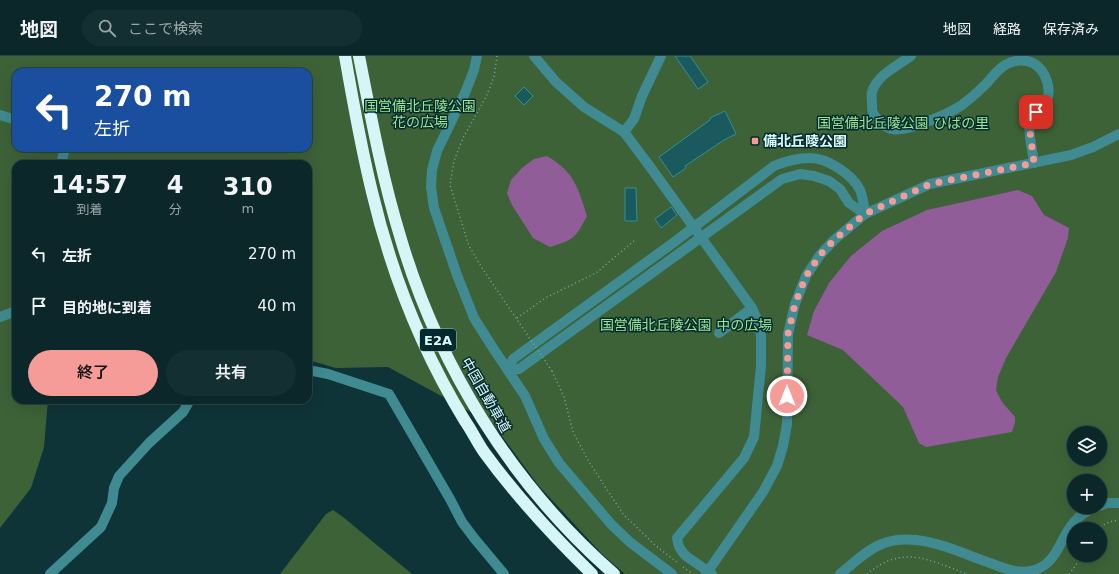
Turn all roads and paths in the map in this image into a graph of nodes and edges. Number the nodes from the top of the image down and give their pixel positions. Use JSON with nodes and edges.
{"nodes":[{"id":1,"x":345,"y":56,"type":"edge"},
{"id":2,"x":359,"y":56,"type":"edge"},
{"id":3,"x":477,"y":56,"type":"edge"},
{"id":4,"x":497,"y":56,"type":"edge"},
{"id":5,"x":534,"y":56,"type":"edge"},
{"id":6,"x":661,"y":56,"type":"edge"},
{"id":7,"x":911,"y":56,"type":"edge"},
{"id":8,"x":0,"y":115,"type":"edge"},
{"id":9,"x":12,"y":119,"type":"edge"},
{"id":10,"x":624,"y":132,"type":"junction"},
{"id":11,"x":1119,"y":134,"type":"edge"},
{"id":12,"x":1034,"y":163,"type":"junction"},
{"id":13,"x":865,"y":214,"type":"junction"},
{"id":14,"x":635,"y":240,"type":"dead end"},
{"id":15,"x":752,"y":308,"type":"junction"},
{"id":16,"x":12,"y":312,"type":"edge"},
{"id":17,"x":0,"y":317,"type":"edge"},
{"id":18,"x":517,"y":318,"type":"junction"},
{"id":19,"x":719,"y":333,"type":"dead end"},
{"id":20,"x":508,"y":370,"type":"junction"},
{"id":21,"x":312,"y":371,"type":"edge"},
{"id":22,"x":188,"y":404,"type":"edge"},
{"id":23,"x":1107,"y":503,"type":"edge"},
{"id":24,"x":1119,"y":503,"type":"edge"},
{"id":25,"x":1083,"y":514,"type":"edge"},
{"id":26,"x":1119,"y":520,"type":"edge"},
{"id":27,"x":1107,"y":523,"type":"edge"},
{"id":28,"x":1078,"y":562,"type":"edge"},
{"id":29,"x":50,"y":574,"type":"edge"},
{"id":30,"x":504,"y":574,"type":"edge"},
{"id":31,"x":592,"y":574,"type":"edge"},
{"id":32,"x":614,"y":574,"type":"edge"},
{"id":33,"x":672,"y":574,"type":"edge"},
{"id":34,"x":693,"y":574,"type":"edge"},
{"id":35,"x":706,"y":574,"type":"edge"},
{"id":36,"x":712,"y":574,"type":"edge"},
{"id":37,"x":840,"y":574,"type":"edge"},
{"id":38,"x":867,"y":574,"type":"edge"},
{"id":39,"x":967,"y":574,"type":"edge"},
{"id":40,"x":1069,"y":574,"type":"edge"}],
"edges":[{"from":1,"to":31,"type":"highway","number":"E2A"},
{"from":2,"to":32,"type":"highway","name":"中国自動車道","number":"E2A"},
{"from":3,"to":20,"type":"street"},
{"from":4,"to":18,"type":"path"},
{"from":5,"to":10,"type":"street"},
{"from":6,"to":10,"type":"street"},
{"from":7,"to":12,"type":"street"},
{"from":8,"to":9,"type":"street"},
{"from":10,"to":15,"type":"street","bridge":true},
{"from":11,"to":12,"type":"street"},
{"from":12,"to":13,"type":"street"},
{"from":13,"to":20,"type":"street"},
{"from":13,"to":20,"type":"street"},
{"from":13,"to":35,"type":"street"},
{"from":14,"to":18,"type":"path"},
{"from":15,"to":19,"type":"street"},
{"from":15,"to":36,"type":"street","bridge":true},
{"from":16,"to":17,"type":"street"},
{"from":18,"to":34,"type":"path","bridge":true},
{"from":20,"to":33,"type":"street"},
{"from":21,"to":30,"type":"street"},
{"from":22,"to":29,"type":"street"},
{"from":23,"to":24,"type":"street"},
{"from":25,"to":37,"type":"street"},
{"from":26,"to":27,"type":"path"},
{"from":28,"to":40,"type":"path"},
{"from":38,"to":39,"type":"path"}]}
